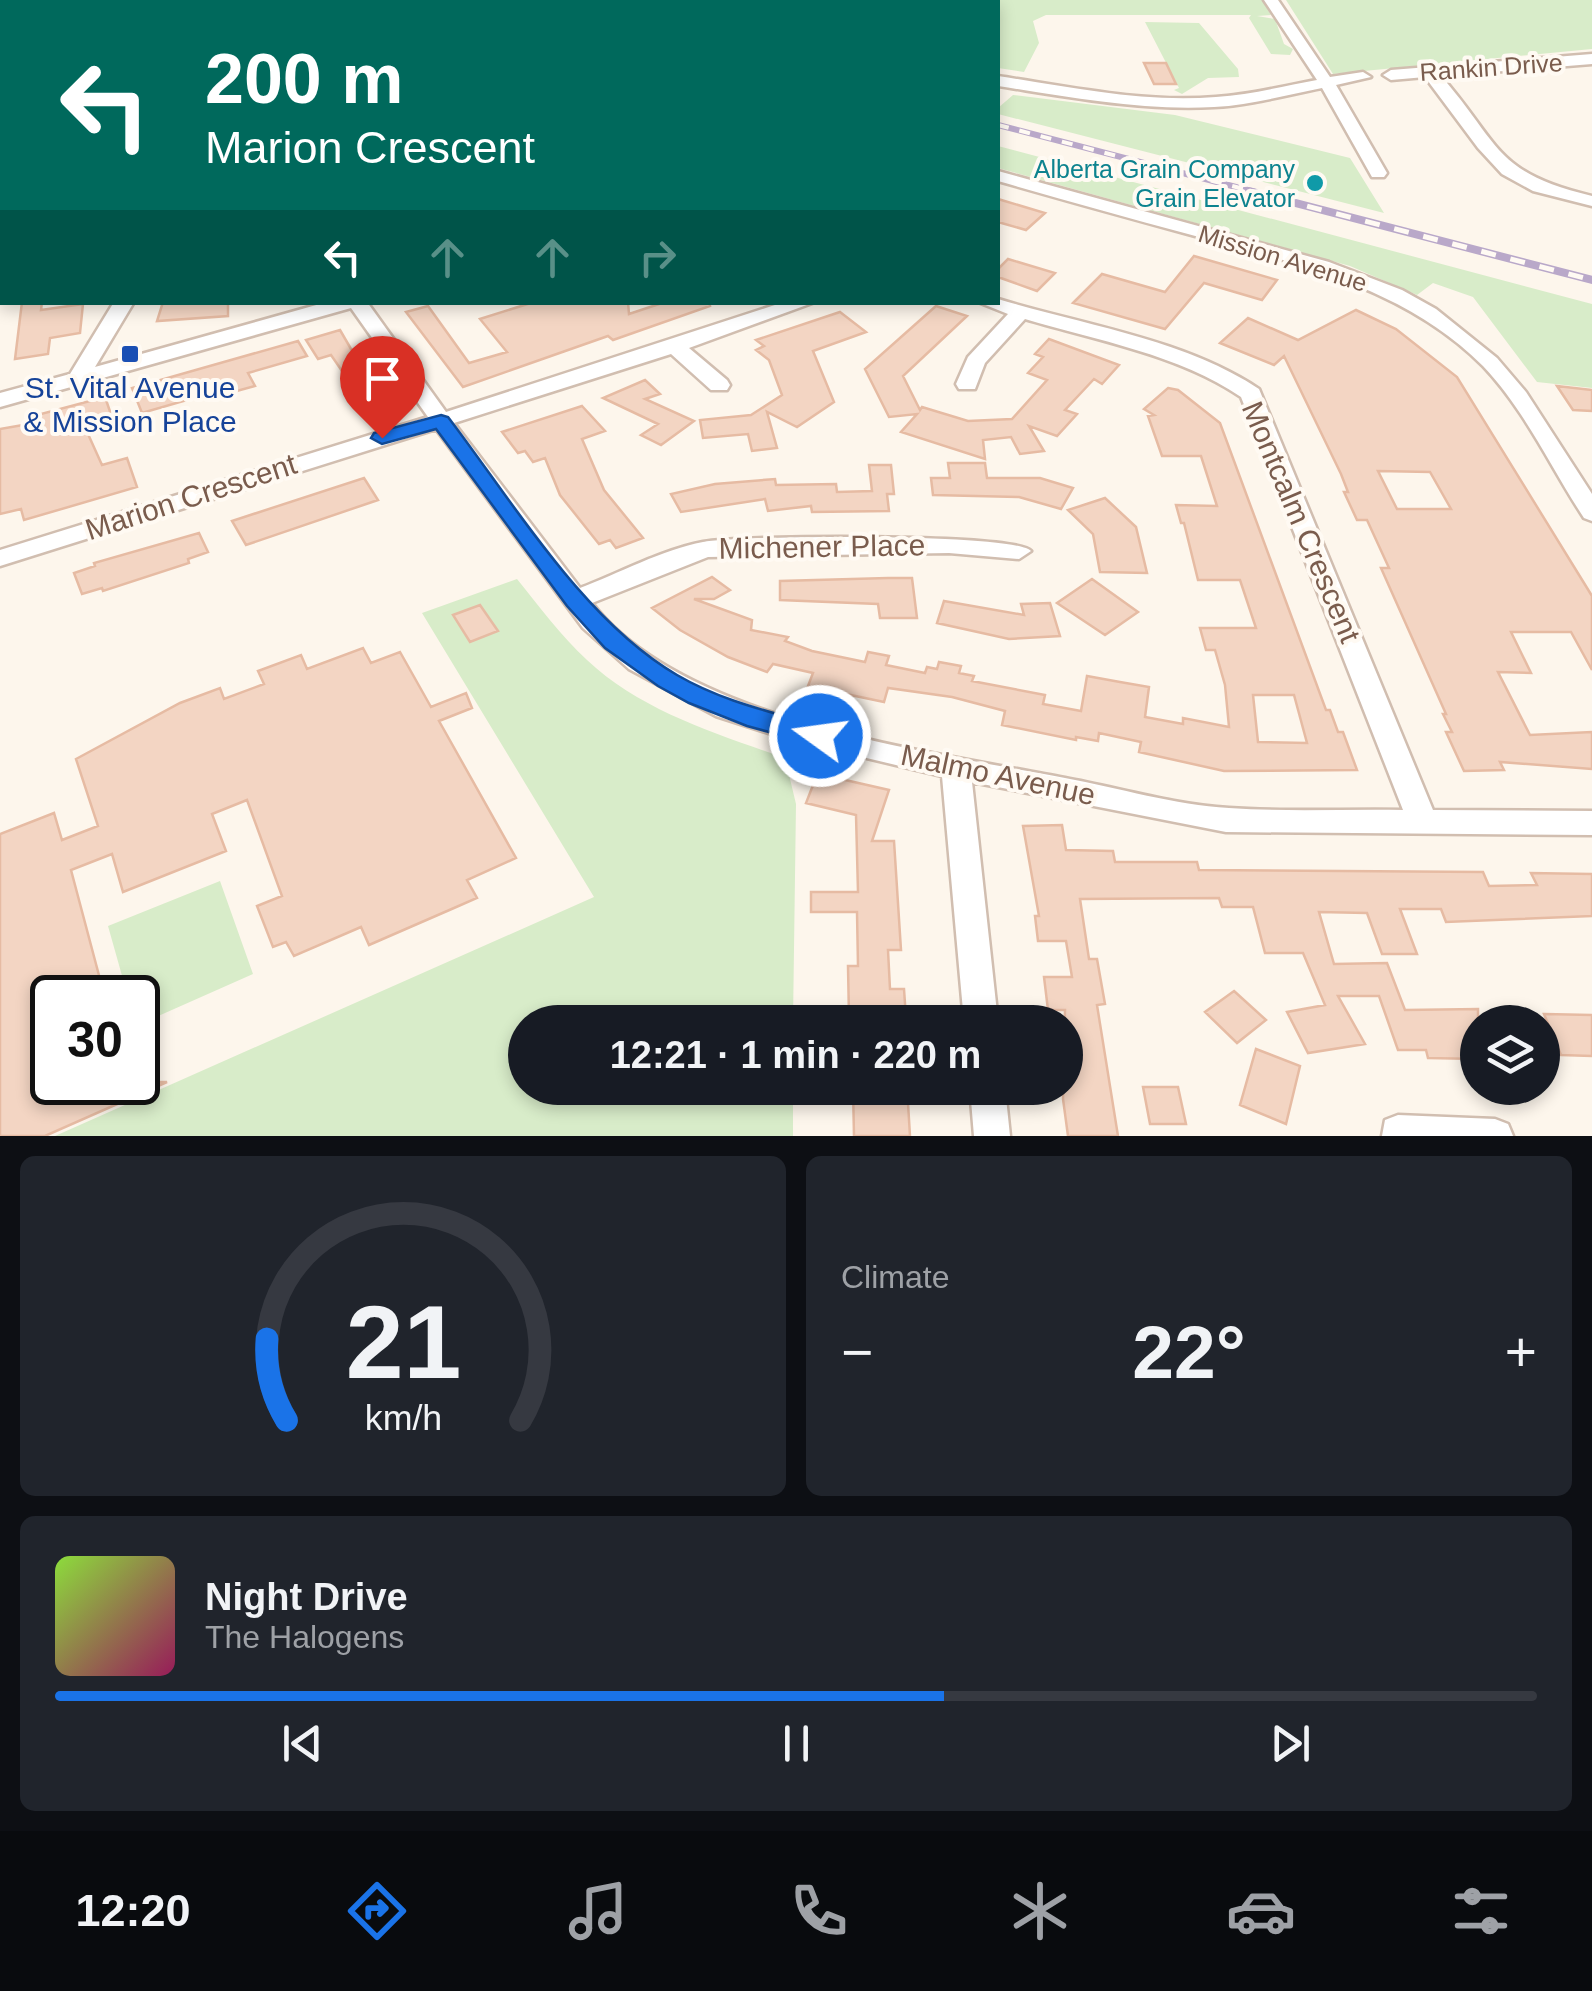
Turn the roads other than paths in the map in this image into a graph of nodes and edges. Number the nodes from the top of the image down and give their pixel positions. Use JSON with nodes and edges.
{"nodes":[{"id":1,"x":1271,"y":0,"type":"edge"},
{"id":2,"x":1592,"y":60,"type":"edge"},
{"id":3,"x":1429,"y":72,"type":"junction"},
{"id":4,"x":1391,"y":75,"type":"dead end"},
{"id":5,"x":1363,"y":78,"type":"dead end"},
{"id":6,"x":1000,"y":81,"type":"edge"},
{"id":7,"x":1326,"y":81,"type":"junction"},
{"id":8,"x":1378,"y":173,"type":"dead end"},
{"id":9,"x":1000,"y":177,"type":"edge"},
{"id":10,"x":1592,"y":201,"type":"edge"},
{"id":11,"x":122,"y":305,"type":"edge"},
{"id":12,"x":343,"y":305,"type":"edge"},
{"id":13,"x":356,"y":305,"type":"edge"},
{"id":14,"x":795,"y":305,"type":"edge"},
{"id":15,"x":997,"y":305,"type":"edge"},
{"id":16,"x":1020,"y":313,"type":"junction"},
{"id":17,"x":676,"y":347,"type":"junction"},
{"id":18,"x":78,"y":378,"type":"junction"},
{"id":19,"x":967,"y":384,"type":"dead end"},
{"id":20,"x":719,"y":385,"type":"dead end"},
{"id":21,"x":0,"y":400,"type":"edge"},
{"id":22,"x":441,"y":422,"type":"junction"},
{"id":23,"x":1592,"y":513,"type":"edge"},
{"id":24,"x":1019,"y":551,"type":"dead end"},
{"id":25,"x":0,"y":558,"type":"edge"},
{"id":26,"x":575,"y":600,"type":"junction"},
{"id":27,"x":956,"y":768,"type":"junction"},
{"id":28,"x":1422,"y":822,"type":"junction"},
{"id":29,"x":1592,"y":823,"type":"edge"},
{"id":30,"x":979,"y":1005,"type":"edge"},
{"id":31,"x":989,"y":1105,"type":"edge"},
{"id":32,"x":992,"y":1136,"type":"edge"},
{"id":33,"x":1400,"y":1136,"type":"edge"},
{"id":34,"x":1496,"y":1136,"type":"edge"}],
"edges":[{"from":1,"to":7,"type":"street"},
{"from":2,"to":3,"type":"street","name":"Rankin Drive"},
{"from":3,"to":4,"type":"street","name":"Rankin Drive"},
{"from":3,"to":10,"type":"street"},
{"from":5,"to":7,"type":"street"},
{"from":6,"to":7,"type":"street"},
{"from":7,"to":8,"type":"street"},
{"from":9,"to":23,"type":"street","name":"Mission Avenue"},
{"from":11,"to":18,"type":"street"},
{"from":12,"to":18,"type":"street"},
{"from":13,"to":22,"type":"street","name":"Malmo Avenue"},
{"from":14,"to":17,"type":"street"},
{"from":15,"to":16,"type":"street","name":"Montcalm Crescent"},
{"from":16,"to":19,"type":"street"},
{"from":16,"to":28,"type":"street","name":"Montcalm Crescent"},
{"from":17,"to":20,"type":"street"},
{"from":17,"to":22,"type":"street"},
{"from":18,"to":21,"type":"street"},
{"from":22,"to":25,"type":"street","name":"Marion Crescent"},
{"from":22,"to":26,"type":"street","name":"Malmo Avenue"},
{"from":24,"to":26,"type":"street","name":"Michener Place"},
{"from":26,"to":27,"type":"street","name":"Malmo Avenue"},
{"from":27,"to":28,"type":"street","name":"Malmo Avenue"},
{"from":27,"to":30,"type":"street"},
{"from":28,"to":29,"type":"street","name":"Malmo Avenue"},
{"from":31,"to":32,"type":"street"},
{"from":33,"to":34,"type":"street"}]}
